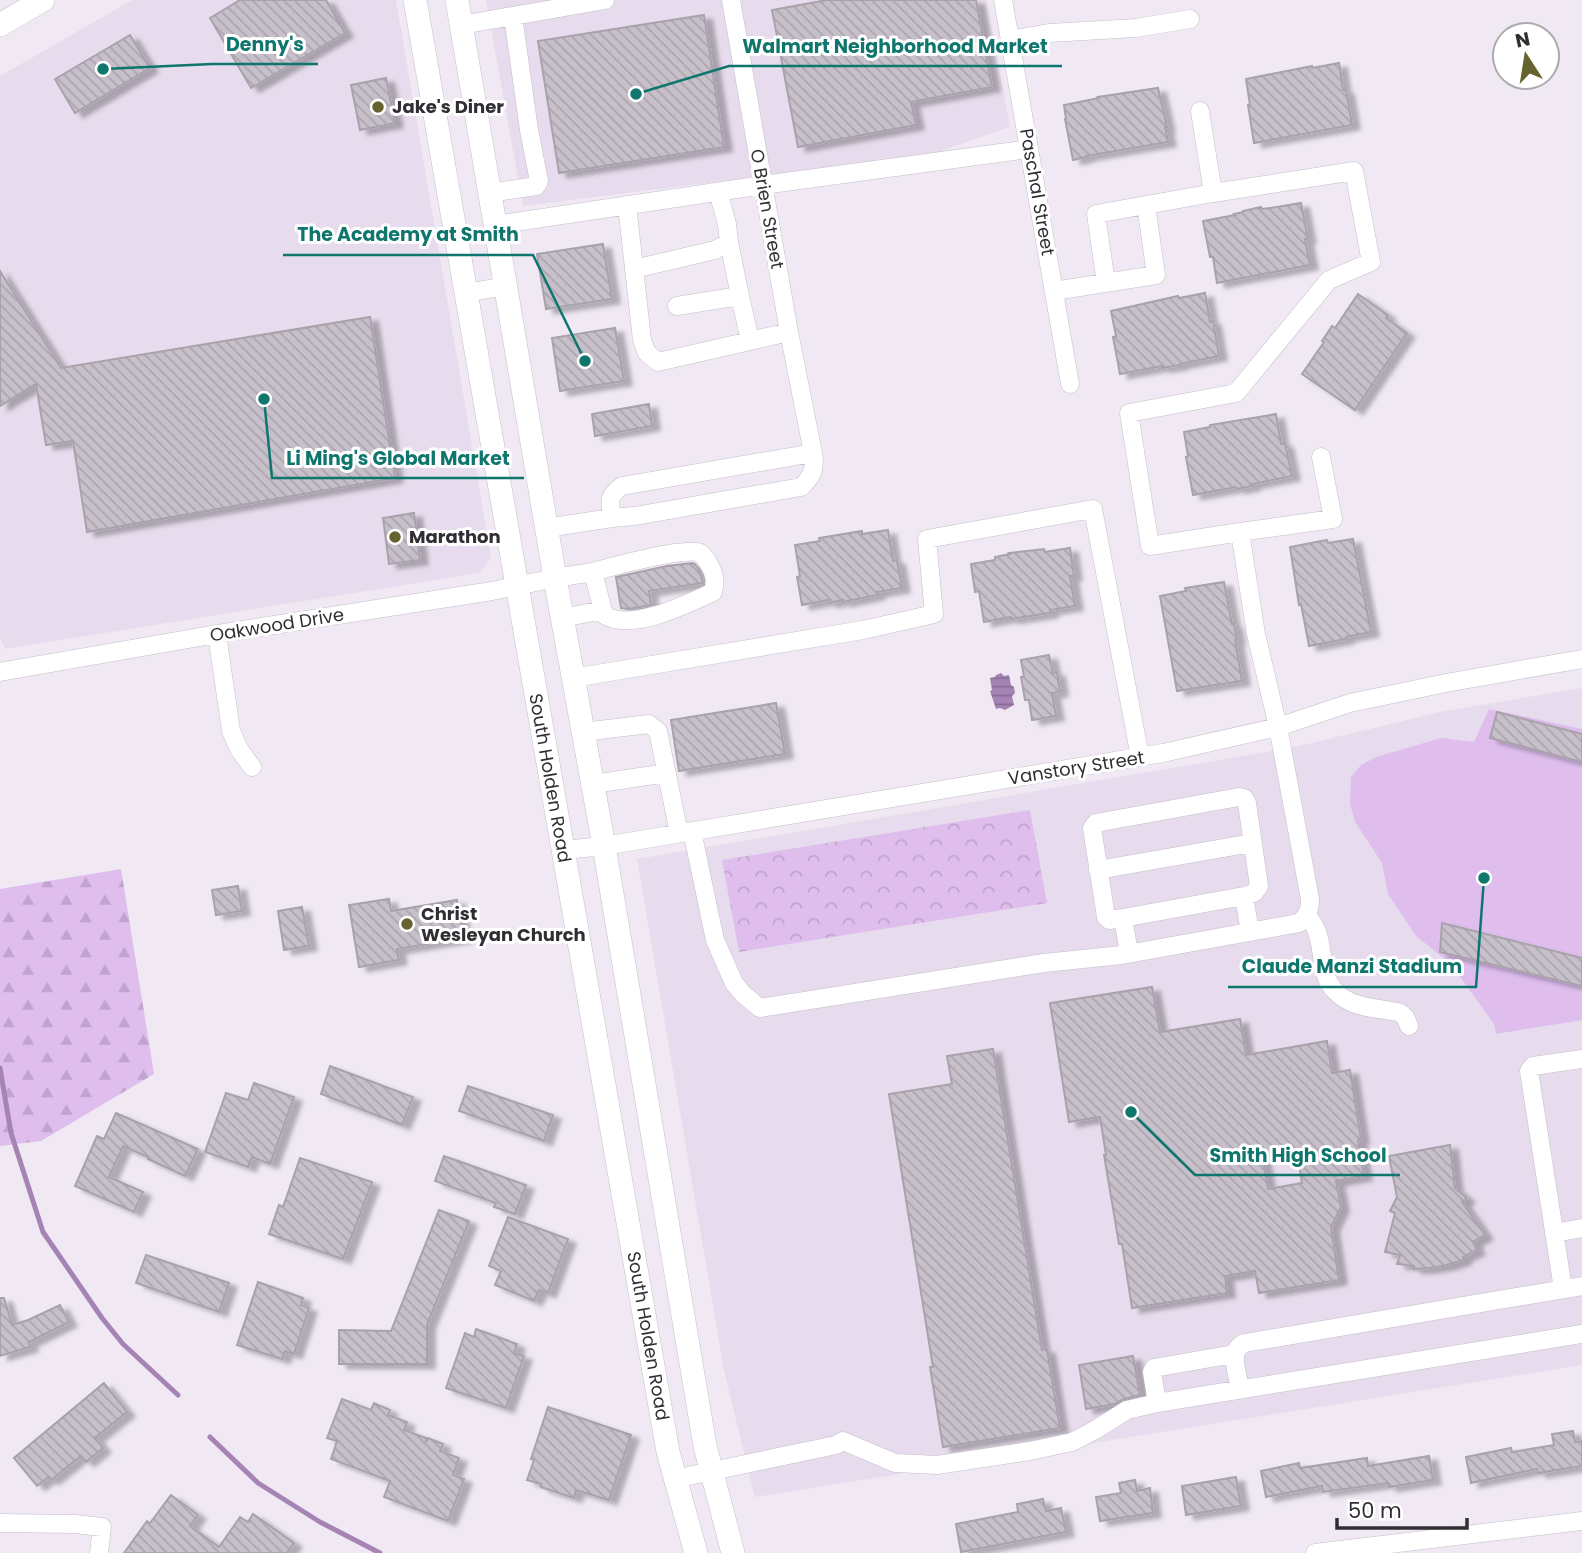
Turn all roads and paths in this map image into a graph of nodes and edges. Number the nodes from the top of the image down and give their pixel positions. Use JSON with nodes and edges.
{"nodes":[{"id":1,"x":43,"y":0,"type":"edge"},
{"id":2,"x":415,"y":0,"type":"edge"},
{"id":3,"x":457,"y":0,"type":"edge"},
{"id":4,"x":605,"y":0,"type":"edge"},
{"id":5,"x":731,"y":0,"type":"edge"},
{"id":6,"x":1003,"y":0,"type":"edge"},
{"id":7,"x":513,"y":16,"type":"junction"},
{"id":8,"x":1190,"y":19,"type":"dead end"},
{"id":9,"x":0,"y":25,"type":"edge"},
{"id":10,"x":461,"y":25,"type":"junction"},
{"id":11,"x":1010,"y":40,"type":"junction"},
{"id":12,"x":1200,"y":111,"type":"dead end"},
{"id":13,"x":1029,"y":149,"type":"junction"},
{"id":14,"x":763,"y":185,"type":"junction"},
{"id":15,"x":718,"y":192,"type":"junction"},
{"id":16,"x":490,"y":193,"type":"junction"},
{"id":17,"x":1213,"y":193,"type":"junction"},
{"id":18,"x":627,"y":205,"type":"junction"},
{"id":19,"x":1146,"y":205,"type":"junction"},
{"id":20,"x":495,"y":225,"type":"junction"},
{"id":21,"x":729,"y":242,"type":"junction"},
{"id":22,"x":634,"y":269,"type":"junction"},
{"id":23,"x":1106,"y":283,"type":"junction"},
{"id":24,"x":506,"y":286,"type":"junction"},
{"id":25,"x":1054,"y":291,"type":"junction"},
{"id":26,"x":466,"y":293,"type":"junction"},
{"id":27,"x":740,"y":296,"type":"junction"},
{"id":28,"x":677,"y":306,"type":"dead end"},
{"id":29,"x":789,"y":332,"type":"junction"},
{"id":30,"x":750,"y":341,"type":"junction"},
{"id":31,"x":1070,"y":384,"type":"dead end"},
{"id":32,"x":813,"y":453,"type":"junction"},
{"id":33,"x":1321,"y":457,"type":"dead end"},
{"id":34,"x":612,"y":517,"type":"junction"},
{"id":35,"x":546,"y":528,"type":"junction"},
{"id":36,"x":1240,"y":531,"type":"junction"},
{"id":37,"x":593,"y":572,"type":"junction"},
{"id":38,"x":555,"y":578,"type":"junction"},
{"id":39,"x":516,"y":587,"type":"junction"},
{"id":40,"x":603,"y":610,"type":"junction"},
{"id":41,"x":562,"y":618,"type":"junction"},
{"id":42,"x":217,"y":634,"type":"junction"},
{"id":43,"x":1582,"y":659,"type":"edge"},
{"id":44,"x":0,"y":671,"type":"edge"},
{"id":45,"x":573,"y":678,"type":"junction"},
{"id":46,"x":1278,"y":727,"type":"junction"},
{"id":47,"x":583,"y":732,"type":"junction"},
{"id":48,"x":1140,"y":757,"type":"junction"},
{"id":49,"x":252,"y":767,"type":"dead end"},
{"id":50,"x":667,"y":773,"type":"junction"},
{"id":51,"x":593,"y":784,"type":"junction"},
{"id":52,"x":685,"y":832,"type":"junction"},
{"id":53,"x":1252,"y":843,"type":"junction"},
{"id":54,"x":604,"y":846,"type":"junction"},
{"id":55,"x":564,"y":850,"type":"junction"},
{"id":56,"x":1098,"y":870,"type":"junction"},
{"id":57,"x":1244,"y":896,"type":"junction"},
{"id":58,"x":1307,"y":916,"type":"junction"},
{"id":59,"x":1124,"y":918,"type":"junction"},
{"id":60,"x":1250,"y":932,"type":"junction"},
{"id":61,"x":1125,"y":954,"type":"junction"},
{"id":62,"x":1409,"y":1026,"type":"dead end"},
{"id":63,"x":1582,"y":1059,"type":"edge"},
{"id":64,"x":1582,"y":1228,"type":"edge"},
{"id":65,"x":1554,"y":1233,"type":"junction"},
{"id":66,"x":1582,"y":1286,"type":"edge"},
{"id":67,"x":1563,"y":1289,"type":"junction"},
{"id":68,"x":1582,"y":1334,"type":"edge"},
{"id":69,"x":1234,"y":1354,"type":"junction"},
{"id":70,"x":1240,"y":1390,"type":"junction"},
{"id":71,"x":1157,"y":1403,"type":"junction"},
{"id":72,"x":711,"y":1470,"type":"junction"},
{"id":73,"x":674,"y":1479,"type":"junction"},
{"id":74,"x":1582,"y":1521,"type":"edge"},
{"id":75,"x":0,"y":1523,"type":"edge"},
{"id":76,"x":99,"y":1553,"type":"edge"},
{"id":77,"x":696,"y":1553,"type":"edge"},
{"id":78,"x":733,"y":1553,"type":"edge"},
{"id":79,"x":1315,"y":1553,"type":"edge"}],
"edges":[{"from":1,"to":9,"type":"main road"},
{"from":2,"to":26,"type":"main road","name":"South Holden Road"},
{"from":3,"to":10,"type":"main road"},
{"from":4,"to":7,"type":"street"},
{"from":5,"to":14,"type":"street","name":"O Brien Street"},
{"from":6,"to":11,"type":"street","name":"Paschal Street"},
{"from":7,"to":10,"type":"street"},
{"from":7,"to":16,"type":"street"},
{"from":8,"to":11,"type":"street"},
{"from":10,"to":16,"type":"main road"},
{"from":11,"to":13,"type":"street","name":"Paschal Street"},
{"from":12,"to":17,"type":"street"},
{"from":13,"to":14,"type":"street"},
{"from":13,"to":25,"type":"street","name":"Paschal Street"},
{"from":14,"to":15,"type":"street"},
{"from":14,"to":29,"type":"street","name":"O Brien Street"},
{"from":15,"to":18,"type":"street"},
{"from":15,"to":21,"type":"street"},
{"from":16,"to":20,"type":"main road"},
{"from":17,"to":19,"type":"street"},
{"from":17,"to":36,"type":"street"},
{"from":18,"to":20,"type":"street"},
{"from":18,"to":22,"type":"street"},
{"from":19,"to":23,"type":"street"},
{"from":19,"to":23,"type":"street"},
{"from":20,"to":24,"type":"main road"},
{"from":21,"to":22,"type":"street"},
{"from":21,"to":27,"type":"street"},
{"from":22,"to":30,"type":"street"},
{"from":23,"to":25,"type":"street"},
{"from":24,"to":26,"type":"street"},
{"from":24,"to":35,"type":"main road"},
{"from":25,"to":31,"type":"street","name":"Paschal Street"},
{"from":26,"to":39,"type":"main road","name":"South Holden Road"},
{"from":27,"to":28,"type":"street"},
{"from":27,"to":30,"type":"street"},
{"from":29,"to":30,"type":"street"},
{"from":29,"to":32,"type":"street","name":"O Brien Street"},
{"from":32,"to":34,"type":"street"},
{"from":32,"to":34,"type":"street"},
{"from":33,"to":36,"type":"street"},
{"from":34,"to":35,"type":"street"},
{"from":35,"to":38,"type":"main road"},
{"from":36,"to":46,"type":"street"},
{"from":37,"to":38,"type":"street","name":"Oakwood Drive"},
{"from":37,"to":40,"type":"street"},
{"from":37,"to":40,"type":"street","name":"Oakwood Drive"},
{"from":38,"to":39,"type":"street","name":"Oakwood Drive"},
{"from":38,"to":41,"type":"main road"},
{"from":39,"to":42,"type":"street","name":"Oakwood Drive"},
{"from":39,"to":55,"type":"main road","name":"South Holden Road"},
{"from":40,"to":41,"type":"street"},
{"from":41,"to":45,"type":"main road"},
{"from":42,"to":44,"type":"street","name":"Oakwood Drive"},
{"from":42,"to":49,"type":"street"},
{"from":43,"to":46,"type":"street","name":"Vanstory Street"},
{"from":45,"to":47,"type":"main road"},
{"from":45,"to":48,"type":"street"},
{"from":46,"to":48,"type":"street","name":"Vanstory Street"},
{"from":46,"to":58,"type":"street"},
{"from":47,"to":50,"type":"street"},
{"from":47,"to":51,"type":"main road"},
{"from":48,"to":52,"type":"street","name":"Vanstory Street"},
{"from":50,"to":51,"type":"street"},
{"from":50,"to":52,"type":"street"},
{"from":51,"to":54,"type":"main road"},
{"from":52,"to":54,"type":"street","name":"Vanstory Street"},
{"from":52,"to":61,"type":"street"},
{"from":53,"to":56,"type":"street"},
{"from":53,"to":56,"type":"street"},
{"from":53,"to":57,"type":"street"},
{"from":54,"to":55,"type":"street","name":"Vanstory Street"},
{"from":54,"to":72,"type":"main road"},
{"from":55,"to":73,"type":"main road","name":"South Holden Road"},
{"from":56,"to":59,"type":"street"},
{"from":57,"to":59,"type":"street"},
{"from":57,"to":60,"type":"street"},
{"from":58,"to":60,"type":"street"},
{"from":58,"to":62,"type":"street"},
{"from":59,"to":61,"type":"street"},
{"from":60,"to":61,"type":"street"},
{"from":63,"to":65,"type":"street"},
{"from":64,"to":65,"type":"street"},
{"from":65,"to":67,"type":"street"},
{"from":66,"to":67,"type":"street"},
{"from":67,"to":69,"type":"street"},
{"from":68,"to":70,"type":"street"},
{"from":69,"to":70,"type":"street"},
{"from":69,"to":71,"type":"street"},
{"from":70,"to":71,"type":"street"},
{"from":71,"to":72,"type":"street"},
{"from":72,"to":73,"type":"street"},
{"from":72,"to":78,"type":"main road"},
{"from":73,"to":77,"type":"main road","name":"South Holden Road"},
{"from":74,"to":79,"type":"street"},
{"from":75,"to":76,"type":"street"}]}
